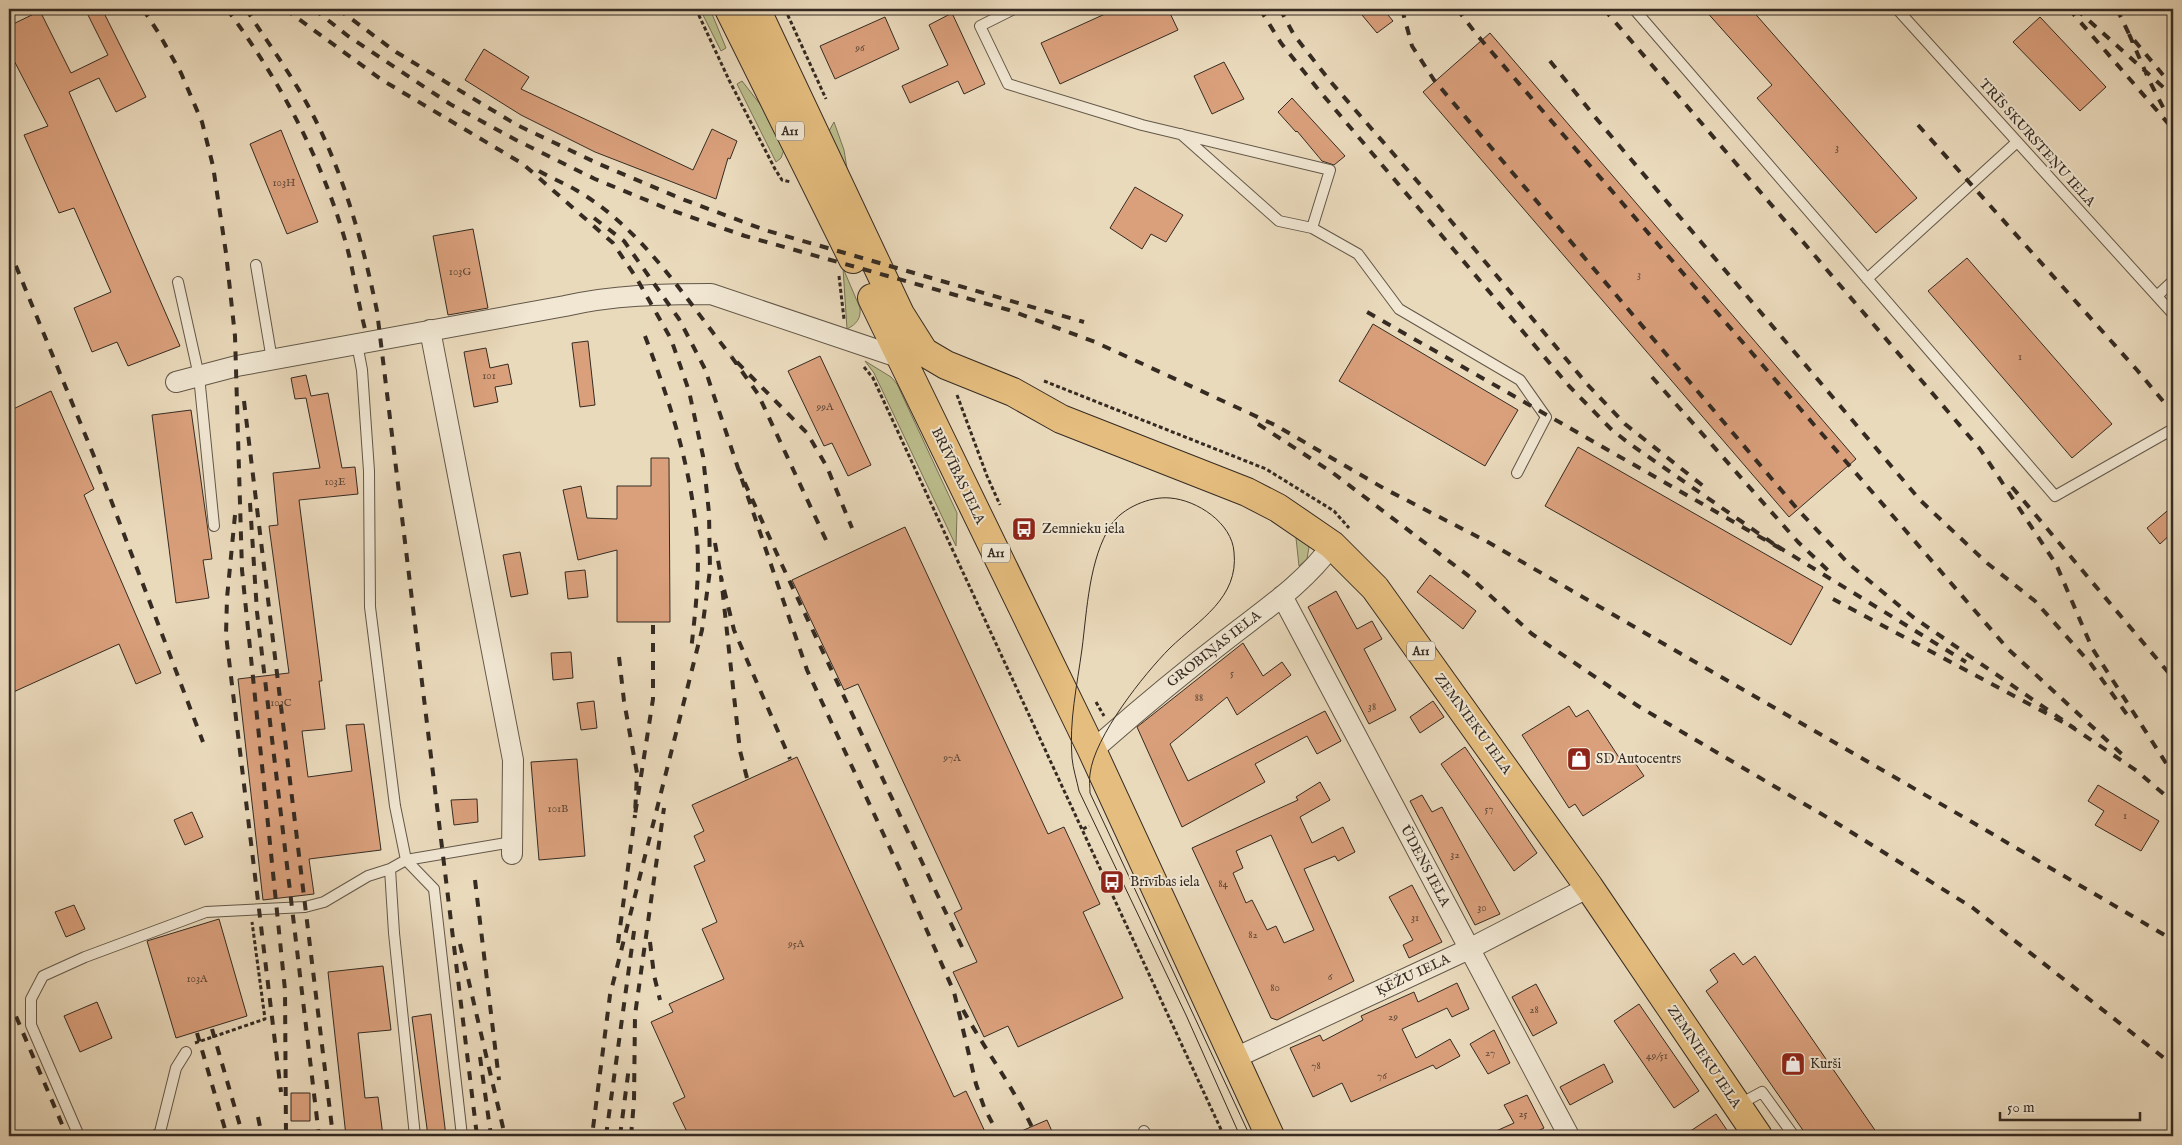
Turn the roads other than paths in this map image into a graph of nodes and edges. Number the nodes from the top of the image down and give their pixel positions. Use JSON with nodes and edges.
{"nodes":[{"id":1,"x":729,"y":9,"type":"edge"},
{"id":2,"x":756,"y":9,"type":"edge"},
{"id":3,"x":1014,"y":9,"type":"edge"},
{"id":4,"x":1634,"y":9,"type":"edge"},
{"id":5,"x":1898,"y":9,"type":"edge"},
{"id":6,"x":1180,"y":134,"type":"junction"},
{"id":7,"x":2017,"y":142,"type":"junction"},
{"id":8,"x":1312,"y":228,"type":"junction"},
{"id":9,"x":256,"y":265,"type":"dead end"},
{"id":10,"x":1867,"y":279,"type":"junction"},
{"id":11,"x":178,"y":282,"type":"dead end"},
{"id":12,"x":2173,"y":282,"type":"edge"},
{"id":13,"x":2158,"y":295,"type":"junction"},
{"id":14,"x":2173,"y":314,"type":"edge"},
{"id":15,"x":430,"y":330,"type":"junction"},
{"id":16,"x":357,"y":344,"type":"junction"},
{"id":17,"x":913,"y":355,"type":"junction"},
{"id":18,"x":272,"y":360,"type":"junction"},
{"id":19,"x":199,"y":376,"type":"junction"},
{"id":20,"x":176,"y":382,"type":"dead end"},
{"id":21,"x":1061,"y":419,"type":"junction"},
{"id":22,"x":2173,"y":428,"type":"edge"},
{"id":23,"x":1517,"y":473,"type":"dead end"},
{"id":24,"x":214,"y":526,"type":"dead end"},
{"id":25,"x":1341,"y":538,"type":"junction"},
{"id":26,"x":1282,"y":596,"type":"junction"},
{"id":27,"x":1091,"y":748,"type":"junction"},
{"id":28,"x":512,"y":848,"type":"joint"},
{"id":29,"x":406,"y":860,"type":"junction"},
{"id":30,"x":390,"y":869,"type":"junction"},
{"id":31,"x":1589,"y":887,"type":"junction"},
{"id":32,"x":1469,"y":949,"type":"junction"},
{"id":33,"x":186,"y":1052,"type":"road end"},
{"id":34,"x":1234,"y":1058,"type":"junction"},
{"id":35,"x":1737,"y":1105,"type":"junction"},
{"id":36,"x":79,"y":1136,"type":"edge"},
{"id":37,"x":155,"y":1136,"type":"edge"},
{"id":38,"x":416,"y":1136,"type":"edge"},
{"id":39,"x":462,"y":1136,"type":"edge"},
{"id":40,"x":1270,"y":1136,"type":"edge"},
{"id":41,"x":1569,"y":1136,"type":"edge"},
{"id":42,"x":1758,"y":1136,"type":"edge"},
{"id":43,"x":1794,"y":1136,"type":"edge"}],
"edges":[{"from":1,"to":17,"type":"highway","name":"BRĪVĪBAS IELA","number":"A11"},
{"from":2,"to":17,"type":"highway","name":"BRĪVĪBAS IELA","number":"A11"},
{"from":3,"to":6,"type":"lane"},
{"from":4,"to":10,"type":"lane"},
{"from":5,"to":7,"type":"lane","name":"TRĪS SKURSTEŅU IELA"},
{"from":6,"to":8,"type":"lane"},
{"from":6,"to":8,"type":"lane"},
{"from":7,"to":10,"type":"lane"},
{"from":7,"to":13,"type":"lane","name":"TRĪS SKURSTEŅU IELA"},
{"from":8,"to":23,"type":"lane"},
{"from":9,"to":18,"type":"lane"},
{"from":10,"to":22,"type":"lane"},
{"from":11,"to":19,"type":"lane"},
{"from":12,"to":13,"type":"lane"},
{"from":13,"to":14,"type":"lane","name":"TRĪS SKURSTEŅU IELA"},
{"from":15,"to":16,"type":"street"},
{"from":15,"to":17,"type":"street"},
{"from":15,"to":28,"type":"street"},
{"from":16,"to":18,"type":"street"},
{"from":16,"to":29,"type":"lane"},
{"from":17,"to":21,"type":"highway","name":"ZEMNIEKU IELA","number":"A11"},
{"from":17,"to":21,"type":"highway"},
{"from":17,"to":27,"type":"highway","name":"BRĪVĪBAS IELA","number":"A11"},
{"from":18,"to":19,"type":"street"},
{"from":19,"to":20,"type":"street"},
{"from":19,"to":24,"type":"lane"},
{"from":21,"to":25,"type":"highway","name":"ZEMNIEKU IELA","number":"A11"},
{"from":25,"to":26,"type":"street","name":"GROBIŅAS IELA"},
{"from":25,"to":31,"type":"highway","name":"ZEMNIEKU IELA","number":"A11"},
{"from":26,"to":27,"type":"street","name":"GROBIŅAS IELA"},
{"from":26,"to":32,"type":"street","name":"ŪDENS IELA"},
{"from":27,"to":34,"type":"highway","name":"BRĪVĪBAS IELA","number":"A11"},
{"from":28,"to":29,"type":"lane"},
{"from":29,"to":30,"type":"lane"},
{"from":29,"to":39,"type":"lane"},
{"from":30,"to":36,"type":"lane"},
{"from":30,"to":38,"type":"lane"},
{"from":31,"to":32,"type":"street","name":"ĶĒŽU IELA"},
{"from":31,"to":35,"type":"highway","name":"ZEMNIEKU IELA","number":"A11"},
{"from":32,"to":34,"type":"street","name":"ĶĒŽU IELA"},
{"from":32,"to":41,"type":"street","name":"ŪDENS IELA"},
{"from":33,"to":37,"type":"lane"},
{"from":34,"to":40,"type":"highway","name":"BRĪVĪBAS IELA","number":"A11"},
{"from":35,"to":42,"type":"highway","name":"ZEMNIEKU IELA","number":"A11"},
{"from":35,"to":43,"type":"lane"}]}
